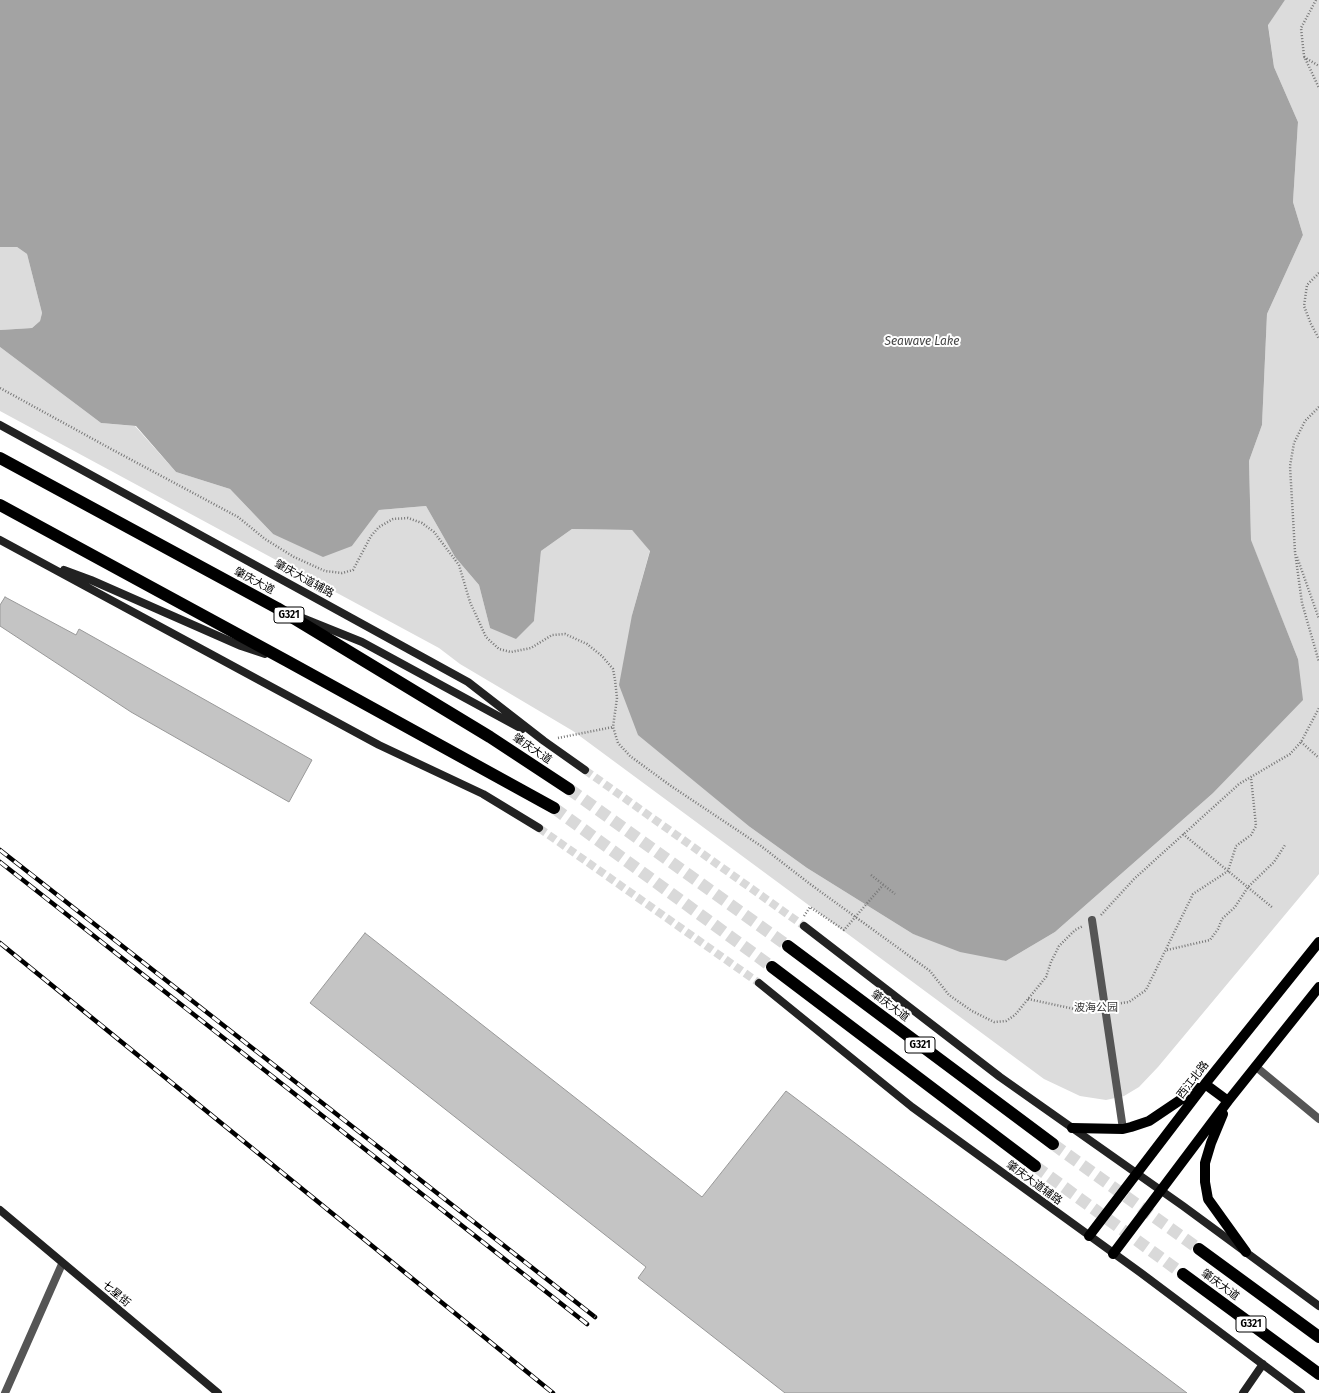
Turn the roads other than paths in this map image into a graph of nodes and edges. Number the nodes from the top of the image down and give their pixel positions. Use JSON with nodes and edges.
{"nodes":[{"id":1,"x":0,"y":425,"type":"edge"},
{"id":2,"x":0,"y":458,"type":"edge"},
{"id":3,"x":0,"y":505,"type":"edge"},
{"id":4,"x":0,"y":540,"type":"edge"},
{"id":5,"x":31,"y":557,"type":"junction"},
{"id":6,"x":276,"y":608,"type":"junction"},
{"id":7,"x":287,"y":660,"type":"junction"},
{"id":8,"x":544,"y":741,"type":"junction"},
{"id":9,"x":585,"y":770,"type":"tunnel mouth"},
{"id":10,"x":569,"y":789,"type":"tunnel mouth"},
{"id":11,"x":554,"y":808,"type":"tunnel mouth"},
{"id":12,"x":539,"y":828,"type":"tunnel mouth"},
{"id":13,"x":1092,"y":920,"type":"road end"},
{"id":14,"x":804,"y":926,"type":"tunnel mouth"},
{"id":15,"x":1319,"y":942,"type":"edge"},
{"id":16,"x":788,"y":946,"type":"tunnel mouth"},
{"id":17,"x":772,"y":967,"type":"tunnel mouth"},
{"id":18,"x":758,"y":983,"type":"tunnel mouth"},
{"id":19,"x":1319,"y":987,"type":"edge"},
{"id":20,"x":1255,"y":1066,"type":"junction"},
{"id":21,"x":1205,"y":1084,"type":"junction"},
{"id":22,"x":1228,"y":1101,"type":"junction"},
{"id":23,"x":1319,"y":1119,"type":"edge"},
{"id":24,"x":1072,"y":1128,"type":"junction"},
{"id":25,"x":1123,"y":1129,"type":"junction"},
{"id":26,"x":1053,"y":1144,"type":"tunnel mouth"},
{"id":27,"x":1035,"y":1166,"type":"tunnel mouth"},
{"id":28,"x":1137,"y":1174,"type":"junction"},
{"id":29,"x":1161,"y":1190,"type":"junction"},
{"id":30,"x":0,"y":1210,"type":"edge"},
{"id":31,"x":1089,"y":1236,"type":"junction"},
{"id":32,"x":1199,"y":1249,"type":"tunnel mouth"},
{"id":33,"x":1246,"y":1252,"type":"junction"},
{"id":34,"x":1113,"y":1254,"type":"junction"},
{"id":35,"x":62,"y":1264,"type":"junction"},
{"id":36,"x":1183,"y":1274,"type":"tunnel mouth"},
{"id":37,"x":1319,"y":1306,"type":"edge"},
{"id":38,"x":1319,"y":1337,"type":"edge"},
{"id":39,"x":1263,"y":1364,"type":"junction"},
{"id":40,"x":1319,"y":1374,"type":"edge"},
{"id":41,"x":7,"y":1392,"type":"edge"},
{"id":42,"x":218,"y":1393,"type":"edge"},
{"id":43,"x":1243,"y":1393,"type":"edge"},
{"id":44,"x":1302,"y":1393,"type":"edge"}],
"edges":[{"from":1,"to":8,"type":"street","name":"肇庆大道辅路"},
{"from":2,"to":6,"type":"highway","name":"肇庆大道","number":"G321"},
{"from":3,"to":7,"type":"highway"},
{"from":4,"to":5,"type":"street"},
{"from":5,"to":7,"type":"street"},
{"from":5,"to":12,"type":"street"},
{"from":6,"to":8,"type":"street"},
{"from":6,"to":10,"type":"highway","name":"肇庆大道","number":"G321"},
{"from":7,"to":11,"type":"highway"},
{"from":8,"to":9,"type":"street","name":"肇庆大道辅路"},
{"from":13,"to":25,"type":"street"},
{"from":14,"to":24,"type":"street"},
{"from":15,"to":21,"type":"main road","name":"西江北路"},
{"from":16,"to":26,"type":"highway","name":"肇庆大道","number":"G321"},
{"from":17,"to":27,"type":"highway","number":"G321"},
{"from":18,"to":31,"type":"street","name":"肇庆大道辅路"},
{"from":19,"to":20,"type":"main road"},
{"from":20,"to":22,"type":"main road"},
{"from":20,"to":23,"type":"street"},
{"from":21,"to":22,"type":"main road"},
{"from":21,"to":25,"type":"main road"},
{"from":21,"to":28,"type":"main road","name":"西江北路"},
{"from":22,"to":29,"type":"main road"},
{"from":22,"to":33,"type":"main road"},
{"from":24,"to":25,"type":"main road"},
{"from":24,"to":28,"type":"street"},
{"from":28,"to":29,"type":"street"},
{"from":28,"to":31,"type":"main road","name":"西江北路"},
{"from":29,"to":33,"type":"street"},
{"from":29,"to":34,"type":"main road"},
{"from":30,"to":35,"type":"street","name":"七星街"},
{"from":31,"to":34,"type":"street","name":"肇庆大道辅路"},
{"from":32,"to":38,"type":"highway","name":"肇庆大道","number":"G321"},
{"from":33,"to":37,"type":"street"},
{"from":34,"to":39,"type":"street","name":"肇庆大道辅路"},
{"from":35,"to":41,"type":"street"},
{"from":35,"to":42,"type":"street","name":"七星街"},
{"from":36,"to":40,"type":"highway","name":"肇庆大道","number":"G321"},
{"from":39,"to":43,"type":"street"},
{"from":39,"to":44,"type":"street","name":"肇庆大道辅路"}]}
